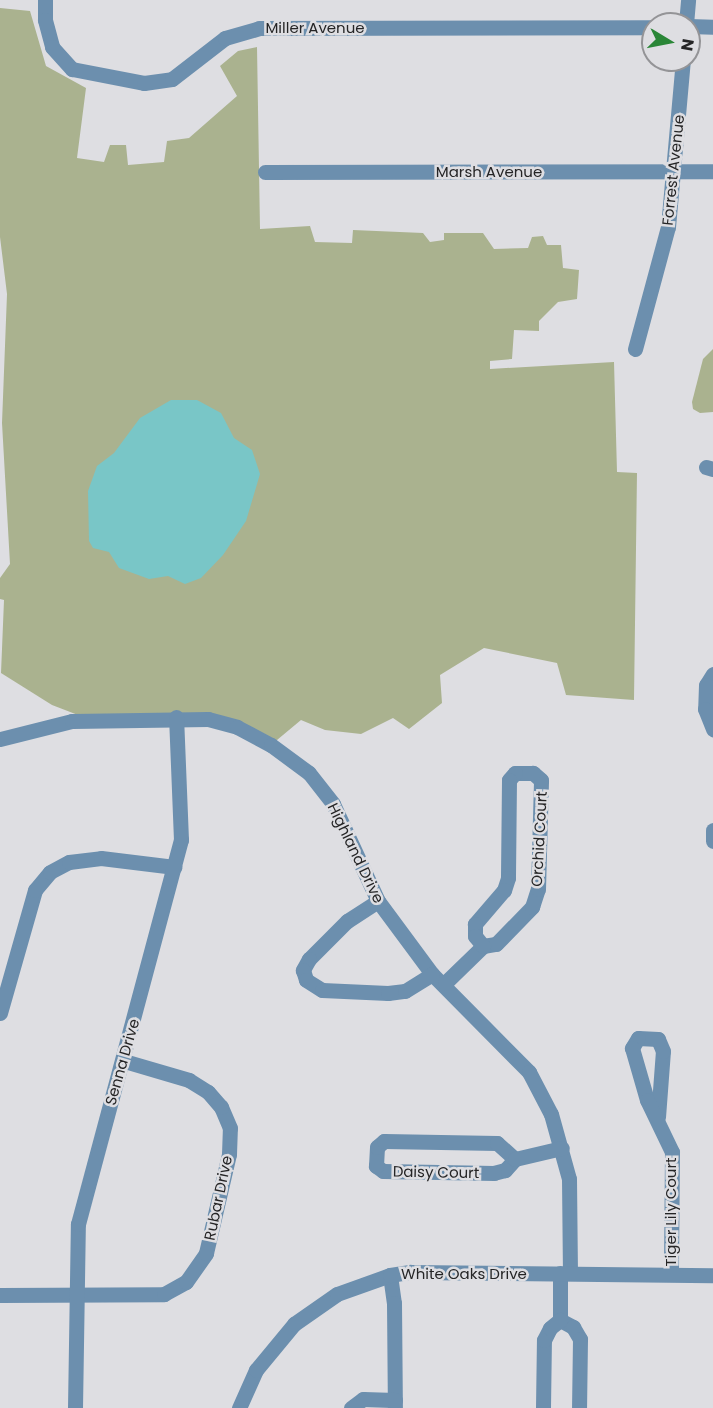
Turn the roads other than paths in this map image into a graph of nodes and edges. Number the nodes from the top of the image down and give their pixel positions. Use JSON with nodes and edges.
{"nodes":[{"id":1,"x":45,"y":0,"type":"edge"},
{"id":2,"x":641,"y":27,"type":"edge"},
{"id":3,"x":682,"y":72,"type":"edge"},
{"id":4,"x":674,"y":171,"type":"junction"},
{"id":5,"x":713,"y":171,"type":"edge"},
{"id":6,"x":265,"y":172,"type":"dead end"},
{"id":7,"x":635,"y":349,"type":"dead end"},
{"id":8,"x":713,"y":674,"type":"edge"},
{"id":9,"x":176,"y":717,"type":"junction"},
{"id":10,"x":713,"y":729,"type":"edge"},
{"id":11,"x":0,"y":739,"type":"edge"},
{"id":12,"x":713,"y":830,"type":"edge"},
{"id":13,"x":713,"y":841,"type":"edge"},
{"id":14,"x":174,"y":867,"type":"junction"},
{"id":15,"x":378,"y":901,"type":"junction"},
{"id":16,"x":483,"y":945,"type":"junction"},
{"id":17,"x":432,"y":974,"type":"junction"},
{"id":18,"x":445,"y":983,"type":"junction"},
{"id":19,"x":0,"y":1013,"type":"edge"},
{"id":20,"x":124,"y":1061,"type":"junction"},
{"id":21,"x":657,"y":1117,"type":"dead end"},
{"id":22,"x":562,"y":1148,"type":"junction"},
{"id":23,"x":515,"y":1159,"type":"junction"},
{"id":24,"x":565,"y":1273,"type":"junction"},
{"id":25,"x":671,"y":1274,"type":"junction"},
{"id":26,"x":390,"y":1275,"type":"junction"},
{"id":27,"x":713,"y":1275,"type":"edge"},
{"id":28,"x":0,"y":1295,"type":"edge"},
{"id":29,"x":77,"y":1297,"type":"junction"},
{"id":30,"x":560,"y":1320,"type":"junction"},
{"id":31,"x":395,"y":1404,"type":"edge"},
{"id":32,"x":75,"y":1408,"type":"edge"},
{"id":33,"x":238,"y":1408,"type":"edge"},
{"id":34,"x":351,"y":1408,"type":"edge"},
{"id":35,"x":543,"y":1408,"type":"edge"},
{"id":36,"x":579,"y":1408,"type":"edge"}],
"edges":[{"from":1,"to":2,"type":"street","name":"Miller Avenue"},
{"from":3,"to":4,"type":"street","name":"Forrest Avenue"},
{"from":4,"to":5,"type":"street","name":"Marsh Avenue"},
{"from":4,"to":6,"type":"street","name":"Marsh Avenue"},
{"from":4,"to":7,"type":"street","name":"Forrest Avenue"},
{"from":8,"to":10,"type":"street"},
{"from":9,"to":11,"type":"street","name":"Highland Drive"},
{"from":9,"to":14,"type":"street","name":"Senna Drive"},
{"from":9,"to":15,"type":"street","name":"Highland Drive"},
{"from":12,"to":13,"type":"street"},
{"from":14,"to":19,"type":"street"},
{"from":14,"to":20,"type":"street","name":"Senna Drive"},
{"from":15,"to":17,"type":"street","name":"Highland Drive"},
{"from":15,"to":17,"type":"street"},
{"from":16,"to":16,"type":"street","name":"Orchid Court"},
{"from":16,"to":18,"type":"street","name":"Orchid Court"},
{"from":17,"to":18,"type":"street","name":"Highland Drive"},
{"from":18,"to":22,"type":"street","name":"Highland Drive"},
{"from":20,"to":29,"type":"street","name":"Senna Drive"},
{"from":20,"to":29,"type":"street","name":"Rubar Drive"},
{"from":21,"to":25,"type":"street","name":"Tiger Lily Court"},
{"from":22,"to":23,"type":"street","name":"Daisy Court"},
{"from":22,"to":24,"type":"street","name":"Highland Drive"},
{"from":23,"to":23,"type":"street","name":"Daisy Court"},
{"from":24,"to":25,"type":"street","name":"White Oaks Drive"},
{"from":24,"to":26,"type":"street","name":"White Oaks Drive"},
{"from":24,"to":30,"type":"street","name":"Highland Drive"},
{"from":25,"to":27,"type":"street","name":"White Oaks Drive"},
{"from":26,"to":31,"type":"street"},
{"from":26,"to":33,"type":"street","name":"White Oaks Drive"},
{"from":28,"to":29,"type":"street","name":"Rubar Drive"},
{"from":29,"to":32,"type":"street","name":"Senna Drive"},
{"from":30,"to":35,"type":"street"},
{"from":30,"to":36,"type":"street"},
{"from":31,"to":34,"type":"street"}]}
